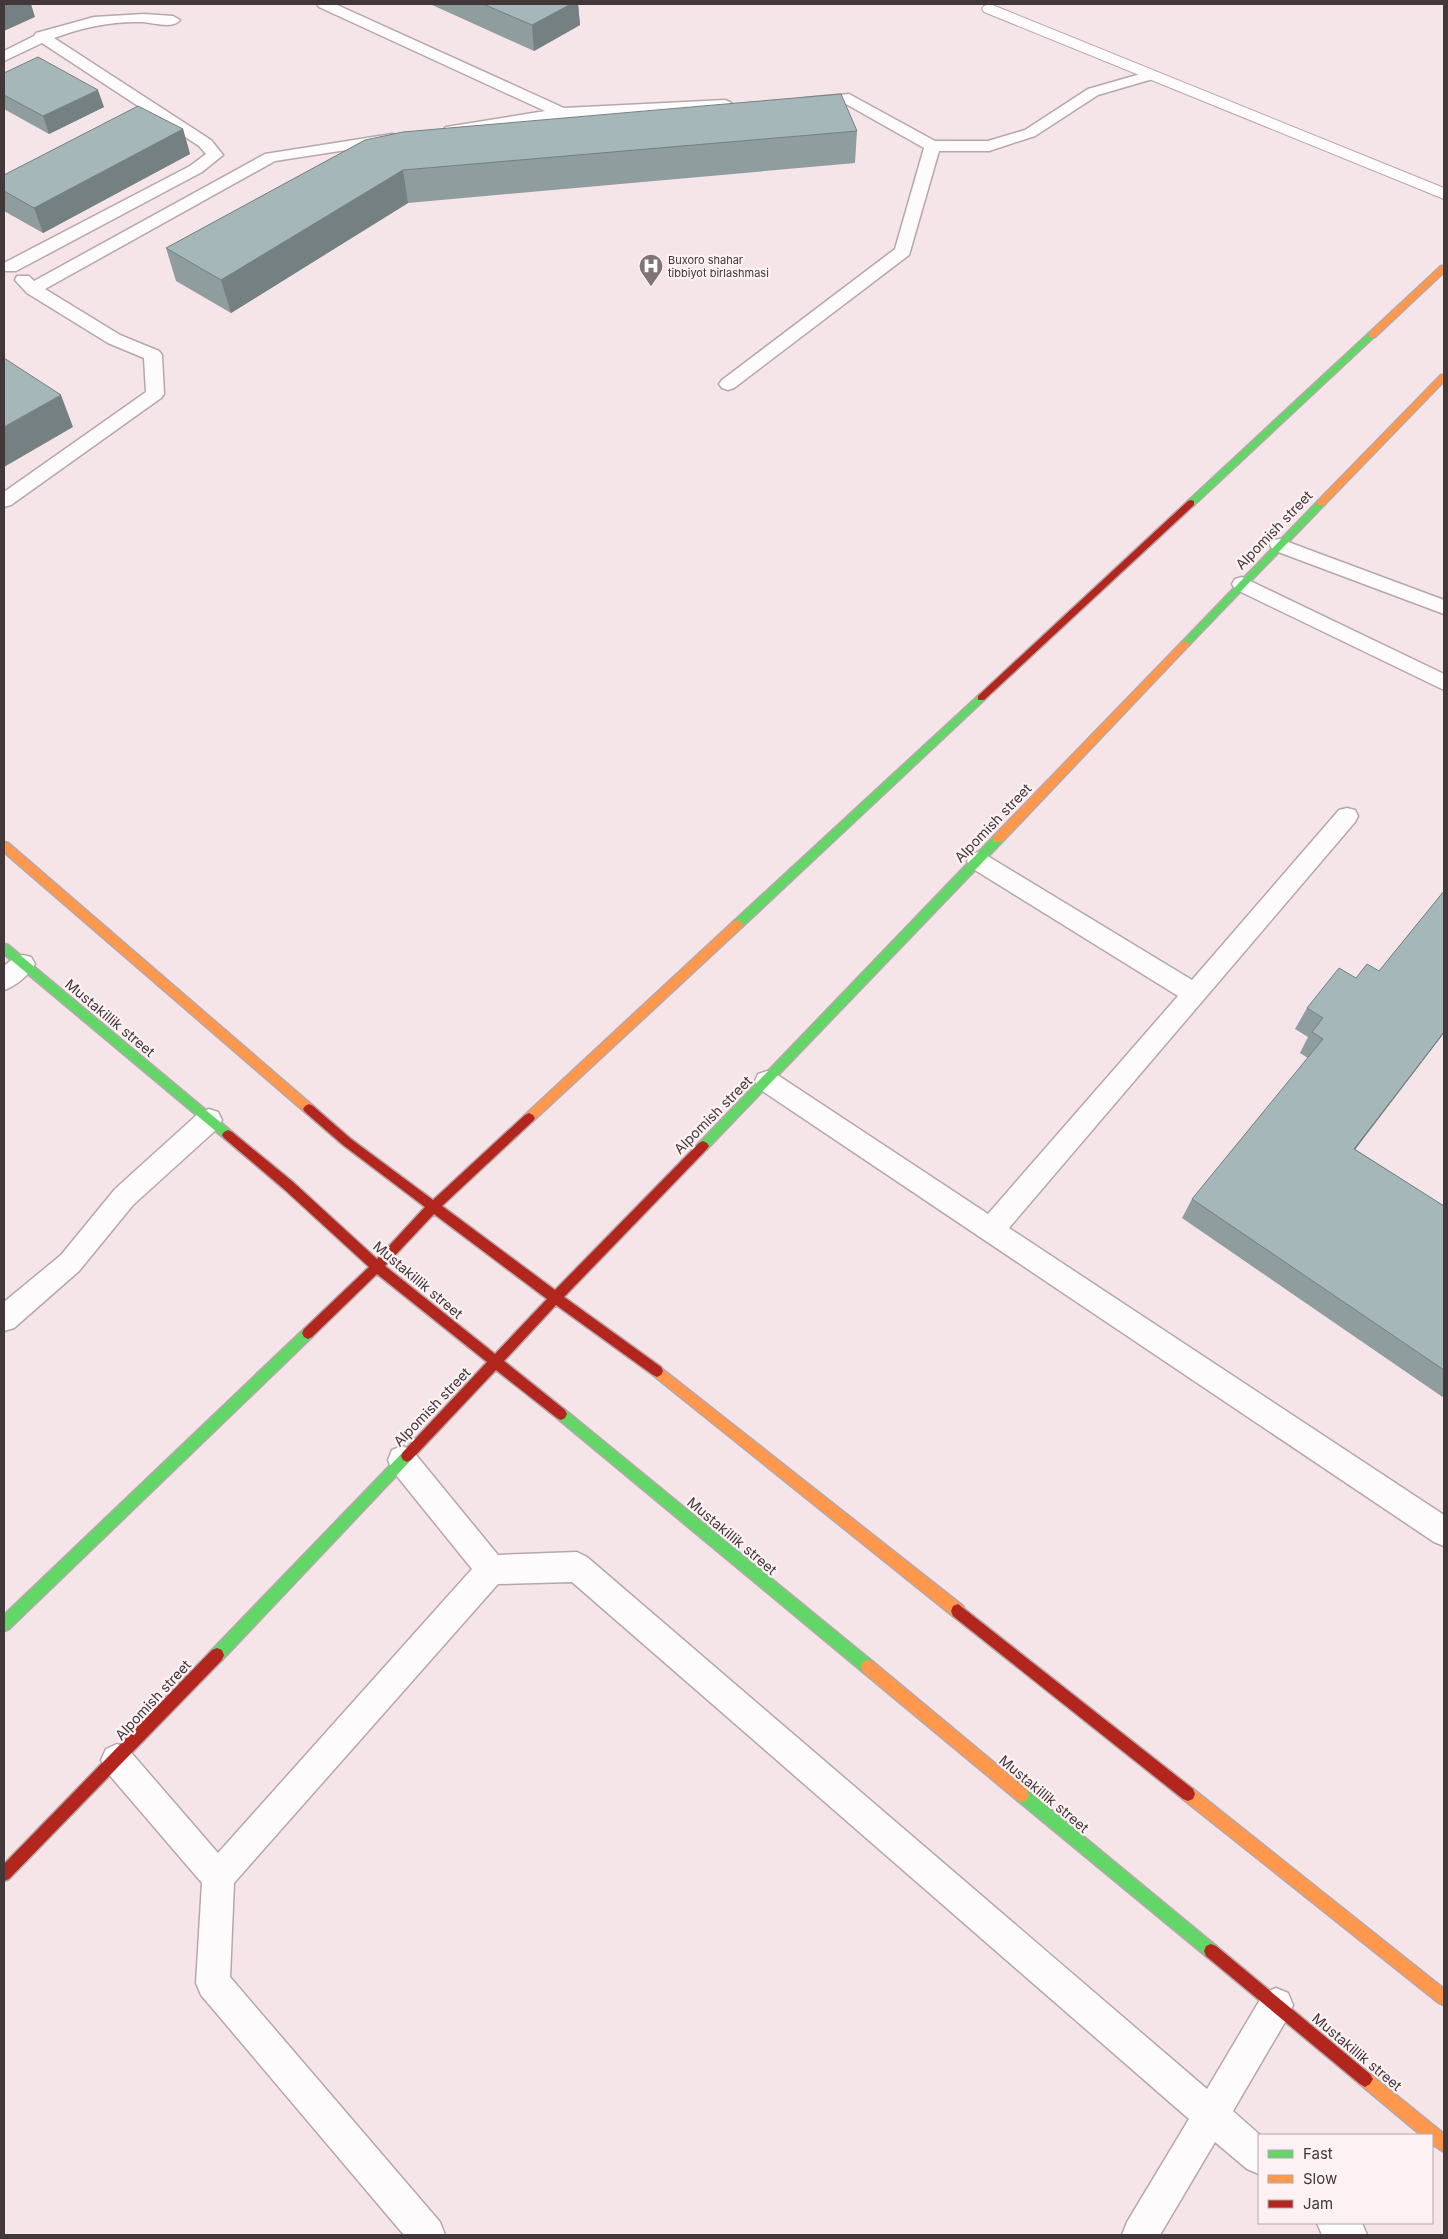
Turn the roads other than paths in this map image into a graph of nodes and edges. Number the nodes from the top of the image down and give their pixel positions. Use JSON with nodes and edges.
{"nodes":[{"id":1,"x":324,"y":4,"type":"edge"},
{"id":2,"x":990,"y":10,"type":"dead end"},
{"id":3,"x":173,"y":20,"type":"dead end"},
{"id":4,"x":41,"y":36,"type":"junction"},
{"id":5,"x":4,"y":57,"type":"edge"},
{"id":6,"x":1151,"y":75,"type":"junction"},
{"id":7,"x":799,"y":102,"type":"edge"},
{"id":8,"x":740,"y":104,"type":"edge"},
{"id":9,"x":562,"y":113,"type":"junction"},
{"id":10,"x":436,"y":132,"type":"edge"},
{"id":11,"x":407,"y":136,"type":"edge"},
{"id":12,"x":932,"y":146,"type":"junction"},
{"id":13,"x":1444,"y":194,"type":"edge"},
{"id":14,"x":7,"y":264,"type":"edge"},
{"id":15,"x":1444,"y":268,"type":"edge"},
{"id":16,"x":32,"y":289,"type":"junction"},
{"id":17,"x":1444,"y":377,"type":"edge"},
{"id":18,"x":728,"y":384,"type":"dead end"},
{"id":19,"x":4,"y":501,"type":"edge"},
{"id":20,"x":1280,"y":545,"type":"junction"},
{"id":21,"x":1242,"y":584,"type":"junction"},
{"id":22,"x":1444,"y":607,"type":"edge"},
{"id":23,"x":1444,"y":683,"type":"edge"},
{"id":24,"x":1348,"y":816,"type":"dead end"},
{"id":25,"x":4,"y":846,"type":"edge"},
{"id":26,"x":978,"y":861,"type":"junction"},
{"id":27,"x":4,"y":948,"type":"edge"},
{"id":28,"x":23,"y":964,"type":"junction"},
{"id":29,"x":4,"y":980,"type":"edge"},
{"id":30,"x":1195,"y":994,"type":"junction"},
{"id":31,"x":767,"y":1081,"type":"junction"},
{"id":32,"x":210,"y":1120,"type":"junction"},
{"id":33,"x":434,"y":1206,"type":"junction"},
{"id":34,"x":991,"y":1230,"type":"junction"},
{"id":35,"x":377,"y":1267,"type":"junction"},
{"id":36,"x":554,"y":1297,"type":"junction"},
{"id":37,"x":4,"y":1319,"type":"edge"},
{"id":38,"x":496,"y":1363,"type":"junction"},
{"id":39,"x":402,"y":1460,"type":"junction"},
{"id":40,"x":1444,"y":1532,"type":"edge"},
{"id":41,"x":491,"y":1570,"type":"junction"},
{"id":42,"x":4,"y":1624,"type":"edge"},
{"id":43,"x":117,"y":1760,"type":"junction"},
{"id":44,"x":4,"y":1874,"type":"edge"},
{"id":45,"x":218,"y":1876,"type":"junction"},
{"id":46,"x":1444,"y":1998,"type":"edge"},
{"id":47,"x":1276,"y":2005,"type":"junction"},
{"id":48,"x":1210,"y":2115,"type":"junction"},
{"id":49,"x":1432,"y":2134,"type":"edge"},
{"id":50,"x":1433,"y":2135,"type":"edge"},
{"id":51,"x":1444,"y":2144,"type":"edge"},
{"id":52,"x":1258,"y":2156,"type":"edge"},
{"id":53,"x":1336,"y":2224,"type":"edge"},
{"id":54,"x":427,"y":2235,"type":"edge"},
{"id":55,"x":1140,"y":2235,"type":"edge"},
{"id":56,"x":1349,"y":2235,"type":"edge"}],
"edges":[{"from":1,"to":9,"type":"lane"},
{"from":2,"to":6,"type":"street"},
{"from":3,"to":4,"type":"lane"},
{"from":4,"to":5,"type":"lane"},
{"from":4,"to":14,"type":"lane"},
{"from":6,"to":12,"type":"lane"},
{"from":6,"to":13,"type":"street"},
{"from":7,"to":12,"type":"lane"},
{"from":8,"to":9,"type":"lane"},
{"from":9,"to":10,"type":"lane"},
{"from":11,"to":16,"type":"lane"},
{"from":12,"to":18,"type":"lane"},
{"from":14,"to":16,"type":"lane"},
{"from":15,"to":33,"type":"main road"},
{"from":16,"to":19,"type":"lane"},
{"from":17,"to":20,"type":"main road","name":"Alpomish street"},
{"from":20,"to":21,"type":"main road","name":"Alpomish street"},
{"from":20,"to":22,"type":"lane"},
{"from":21,"to":23,"type":"lane"},
{"from":21,"to":26,"type":"main road","name":"Alpomish street"},
{"from":24,"to":30,"type":"lane"},
{"from":25,"to":33,"type":"main road"},
{"from":26,"to":30,"type":"lane"},
{"from":26,"to":31,"type":"main road","name":"Alpomish street"},
{"from":27,"to":28,"type":"main road","name":"Mustakillik street"},
{"from":28,"to":29,"type":"lane"},
{"from":28,"to":32,"type":"main road","name":"Mustakillik street"},
{"from":30,"to":34,"type":"lane"},
{"from":31,"to":34,"type":"lane"},
{"from":31,"to":36,"type":"main road","name":"Alpomish street"},
{"from":32,"to":35,"type":"main road","name":"Mustakillik street"},
{"from":32,"to":37,"type":"lane"},
{"from":33,"to":35,"type":"main road"},
{"from":33,"to":36,"type":"main road"},
{"from":34,"to":40,"type":"lane"},
{"from":35,"to":38,"type":"main road","name":"Mustakillik street"},
{"from":35,"to":42,"type":"main road"},
{"from":36,"to":38,"type":"main road","name":"Alpomish street"},
{"from":36,"to":46,"type":"main road"},
{"from":38,"to":39,"type":"main road","name":"Alpomish street"},
{"from":38,"to":47,"type":"main road","name":"Mustakillik street"},
{"from":39,"to":41,"type":"lane"},
{"from":39,"to":43,"type":"main road","name":"Alpomish street"},
{"from":41,"to":45,"type":"lane"},
{"from":41,"to":48,"type":"lane"},
{"from":43,"to":44,"type":"main road","name":"Alpomish street"},
{"from":43,"to":45,"type":"lane"},
{"from":45,"to":54,"type":"lane"},
{"from":47,"to":48,"type":"lane"},
{"from":47,"to":49,"type":"main road","name":"Mustakillik street"},
{"from":48,"to":52,"type":"lane"},
{"from":48,"to":55,"type":"lane"},
{"from":50,"to":51,"type":"main road","name":"Mustakillik street"},
{"from":53,"to":56,"type":"lane"}]}
